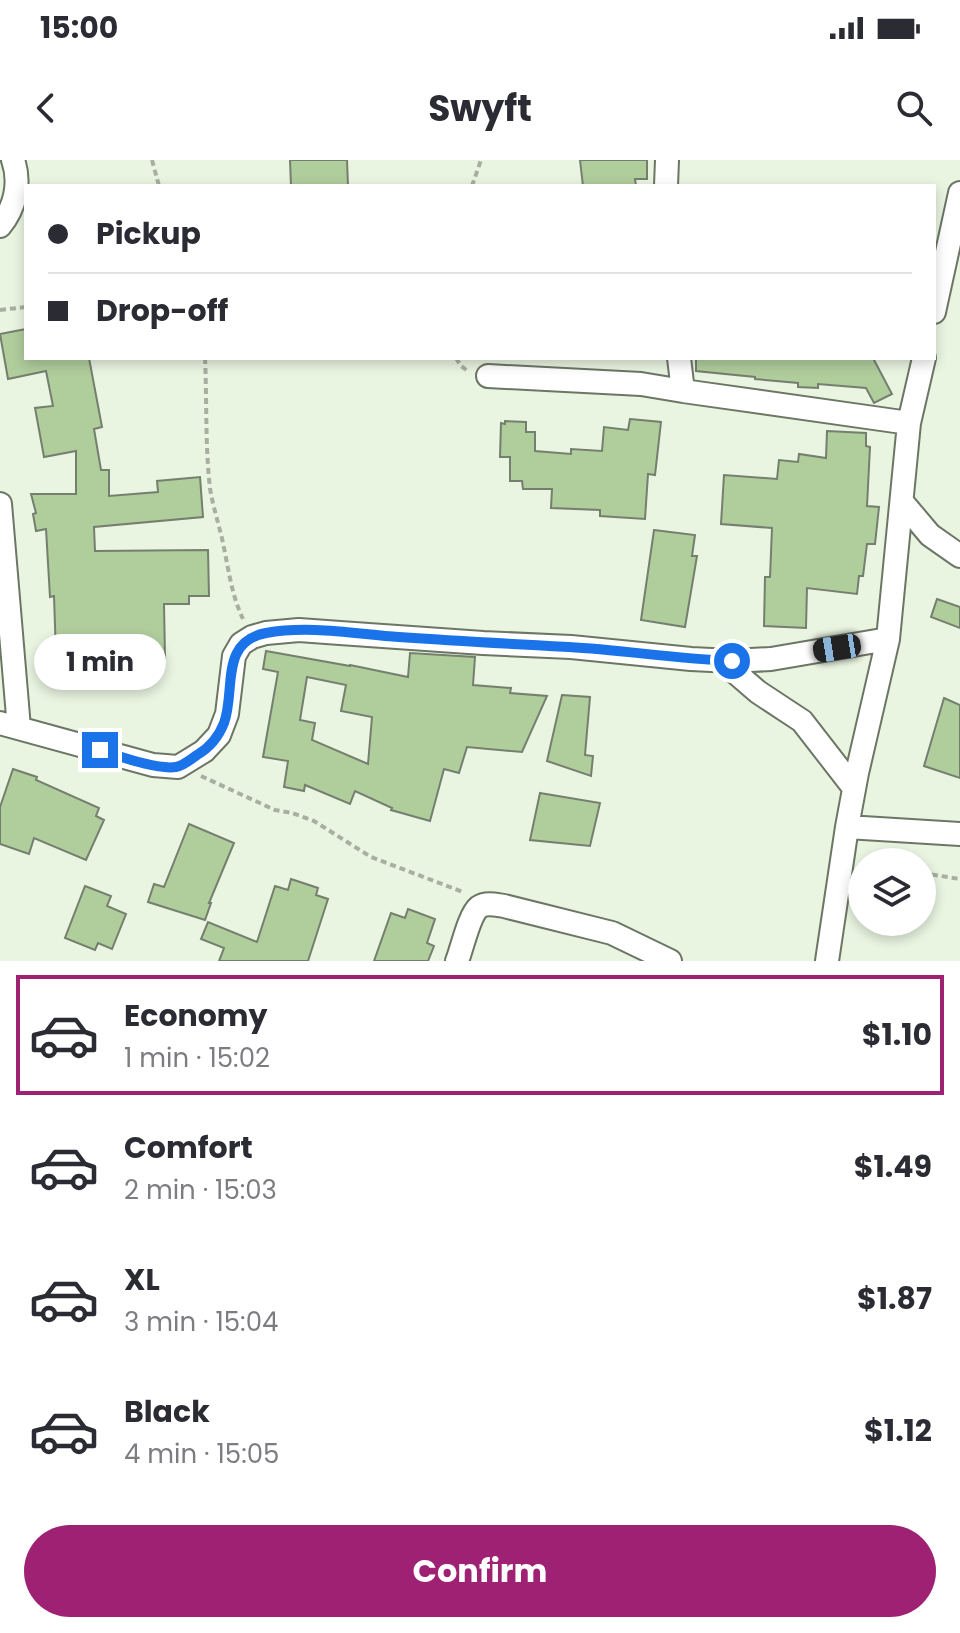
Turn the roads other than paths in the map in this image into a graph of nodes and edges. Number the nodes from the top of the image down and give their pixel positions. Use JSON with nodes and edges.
{"nodes":[{"id":1,"x":13,"y":160,"type":"edge"},
{"id":2,"x":667,"y":160,"type":"edge"},
{"id":3,"x":666,"y":184,"type":"edge"},
{"id":4,"x":960,"y":193,"type":"edge"},
{"id":5,"x":0,"y":226,"type":"edge"},
{"id":6,"x":936,"y":303,"type":"edge"},
{"id":7,"x":679,"y":360,"type":"edge"},
{"id":8,"x":924,"y":360,"type":"edge"},
{"id":9,"x":488,"y":376,"type":"dead end"},
{"id":10,"x":683,"y":391,"type":"junction"},
{"id":11,"x":909,"y":423,"type":"junction"},
{"id":12,"x":903,"y":503,"type":"junction"},
{"id":13,"x":0,"y":504,"type":"edge"},
{"id":14,"x":960,"y":556,"type":"edge"},
{"id":15,"x":888,"y":639,"type":"junction"},
{"id":16,"x":722,"y":661,"type":"junction"},
{"id":17,"x":9,"y":726,"type":"edge"},
{"id":18,"x":854,"y":788,"type":"junction"},
{"id":19,"x":847,"y":827,"type":"junction"},
{"id":20,"x":960,"y":834,"type":"edge"},
{"id":21,"x":457,"y":961,"type":"edge"},
{"id":22,"x":670,"y":961,"type":"edge"},
{"id":23,"x":827,"y":961,"type":"edge"}],
"edges":[{"from":1,"to":5,"type":"street"},
{"from":2,"to":3,"type":"street"},
{"from":4,"to":6,"type":"street"},
{"from":7,"to":10,"type":"street"},
{"from":8,"to":11,"type":"street"},
{"from":9,"to":10,"type":"street"},
{"from":10,"to":11,"type":"street"},
{"from":11,"to":12,"type":"street"},
{"from":12,"to":14,"type":"street"},
{"from":12,"to":15,"type":"street"},
{"from":13,"to":17,"type":"street"},
{"from":15,"to":16,"type":"street"},
{"from":15,"to":18,"type":"street"},
{"from":16,"to":17,"type":"street"},
{"from":16,"to":18,"type":"street"},
{"from":18,"to":19,"type":"street"},
{"from":19,"to":20,"type":"street"},
{"from":19,"to":23,"type":"street"},
{"from":21,"to":22,"type":"street"}]}
